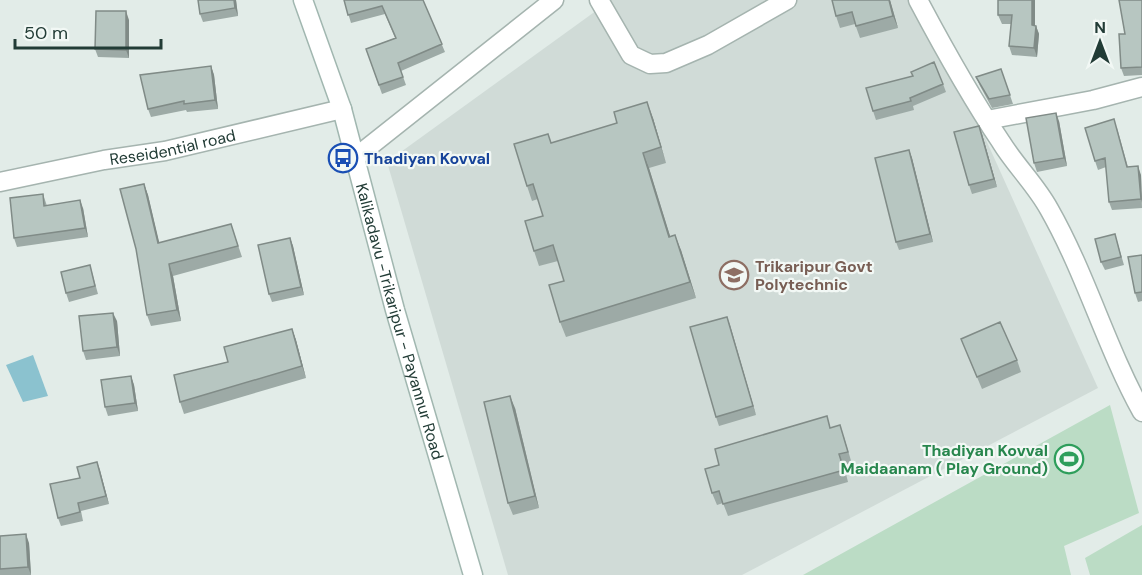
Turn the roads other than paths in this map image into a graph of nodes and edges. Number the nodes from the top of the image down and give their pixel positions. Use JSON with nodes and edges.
{"nodes":[{"id":1,"x":303,"y":0,"type":"edge"},
{"id":2,"x":554,"y":0,"type":"edge"},
{"id":3,"x":599,"y":0,"type":"edge"},
{"id":4,"x":787,"y":0,"type":"edge"},
{"id":5,"x":918,"y":0,"type":"edge"},
{"id":6,"x":1142,"y":87,"type":"edge"},
{"id":7,"x":342,"y":109,"type":"junction"},
{"id":8,"x":987,"y":120,"type":"junction"},
{"id":9,"x":356,"y":157,"type":"junction"},
{"id":10,"x":0,"y":181,"type":"edge"},
{"id":11,"x":1142,"y":412,"type":"edge"},
{"id":12,"x":473,"y":575,"type":"edge"}],
"edges":[{"from":1,"to":7,"type":"street","name":"Kalikadavu -Trikaripur - Payannur Road"},
{"from":2,"to":9,"type":"street"},
{"from":3,"to":4,"type":"street"},
{"from":5,"to":8,"type":"street"},
{"from":6,"to":8,"type":"street"},
{"from":7,"to":9,"type":"street","name":"Kalikadavu -Trikaripur - Payannur Road"},
{"from":7,"to":10,"type":"street","name":"Reseidential road"},
{"from":8,"to":11,"type":"street"},
{"from":9,"to":12,"type":"street","name":"Kalikadavu -Trikaripur - Payannur Road"}]}
